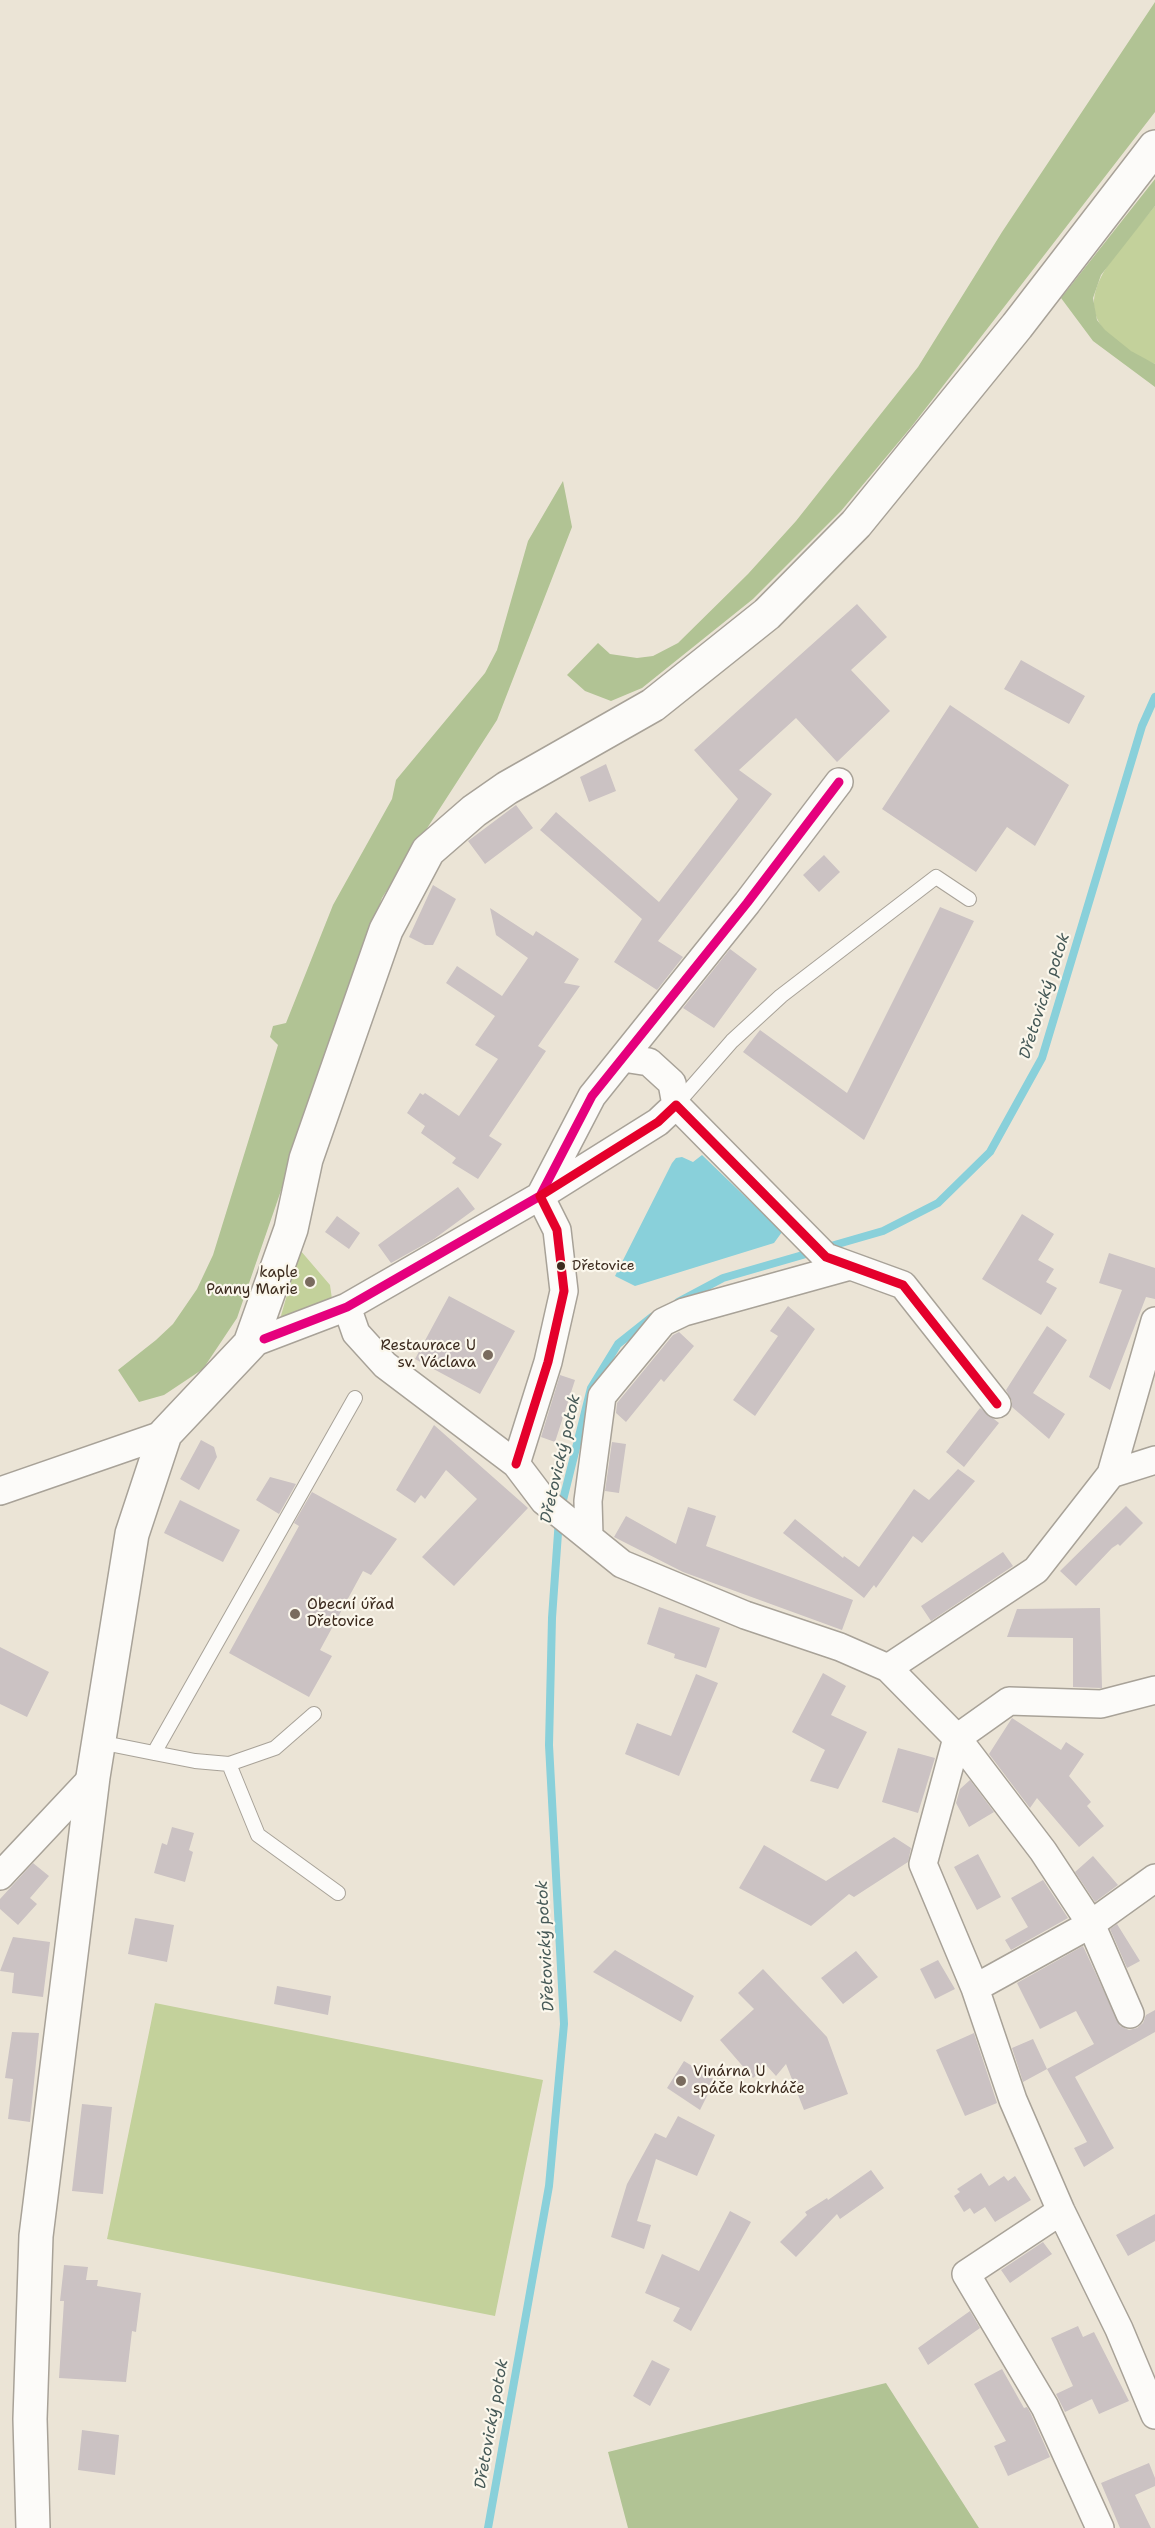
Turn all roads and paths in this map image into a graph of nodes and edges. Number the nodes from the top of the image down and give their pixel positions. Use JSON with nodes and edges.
{"nodes":[{"id":1,"x":1155,"y":147,"type":"edge"},
{"id":2,"x":839,"y":782,"type":"dead end"},
{"id":3,"x":969,"y":899,"type":"dead end"},
{"id":4,"x":623,"y":1058,"type":"junction"},
{"id":5,"x":676,"y":1105,"type":"junction"},
{"id":6,"x":540,"y":1196,"type":"junction"},
{"id":7,"x":850,"y":1266,"type":"junction"},
{"id":8,"x":347,"y":1307,"type":"junction"},
{"id":9,"x":1155,"y":1320,"type":"edge"},
{"id":10,"x":250,"y":1344,"type":"junction"},
{"id":11,"x":355,"y":1398,"type":"dead end"},
{"id":12,"x":997,"y":1404,"type":"dead end"},
{"id":13,"x":165,"y":1434,"type":"junction"},
{"id":14,"x":1155,"y":1460,"type":"edge"},
{"id":15,"x":516,"y":1464,"type":"junction"},
{"id":16,"x":1111,"y":1474,"type":"junction"},
{"id":17,"x":0,"y":1491,"type":"edge"},
{"id":18,"x":580,"y":1529,"type":"junction"},
{"id":19,"x":888,"y":1668,"type":"junction"},
{"id":20,"x":1155,"y":1690,"type":"edge"},
{"id":21,"x":314,"y":1714,"type":"dead end"},
{"id":22,"x":957,"y":1738,"type":"junction"},
{"id":23,"x":99,"y":1742,"type":"junction"},
{"id":24,"x":154,"y":1753,"type":"junction"},
{"id":25,"x":228,"y":1764,"type":"junction"},
{"id":26,"x":93,"y":1776,"type":"junction"},
{"id":27,"x":0,"y":1876,"type":"edge"},
{"id":28,"x":1155,"y":1878,"type":"edge"},
{"id":29,"x":338,"y":1893,"type":"dead end"},
{"id":30,"x":1091,"y":1924,"type":"junction"},
{"id":31,"x":975,"y":1988,"type":"junction"},
{"id":32,"x":1130,"y":2014,"type":"dead end"},
{"id":33,"x":1061,"y":2211,"type":"junction"},
{"id":34,"x":1155,"y":2415,"type":"edge"},
{"id":35,"x":33,"y":2528,"type":"edge"},
{"id":36,"x":1100,"y":2528,"type":"edge"}],
"edges":[{"from":1,"to":10,"type":"main road"},
{"from":2,"to":4,"type":"street"},
{"from":3,"to":5,"type":"lane"},
{"from":4,"to":5,"type":"street"},
{"from":4,"to":6,"type":"street"},
{"from":5,"to":6,"type":"street"},
{"from":5,"to":7,"type":"street"},
{"from":6,"to":8,"type":"street"},
{"from":6,"to":15,"type":"street"},
{"from":7,"to":12,"type":"street"},
{"from":7,"to":18,"type":"street"},
{"from":8,"to":10,"type":"street"},
{"from":8,"to":15,"type":"street"},
{"from":9,"to":16,"type":"street"},
{"from":10,"to":13,"type":"main road"},
{"from":11,"to":24,"type":"lane"},
{"from":13,"to":17,"type":"street"},
{"from":13,"to":23,"type":"main road"},
{"from":14,"to":16,"type":"street"},
{"from":15,"to":18,"type":"street"},
{"from":16,"to":19,"type":"street"},
{"from":18,"to":19,"type":"street"},
{"from":19,"to":22,"type":"street"},
{"from":20,"to":22,"type":"street"},
{"from":21,"to":25,"type":"lane"},
{"from":22,"to":30,"type":"street"},
{"from":22,"to":31,"type":"street"},
{"from":23,"to":24,"type":"lane"},
{"from":23,"to":26,"type":"main road"},
{"from":24,"to":25,"type":"lane"},
{"from":25,"to":29,"type":"lane"},
{"from":26,"to":27,"type":"street"},
{"from":26,"to":35,"type":"main road"},
{"from":28,"to":30,"type":"street"},
{"from":30,"to":31,"type":"street"},
{"from":30,"to":32,"type":"street"},
{"from":31,"to":33,"type":"street"},
{"from":33,"to":34,"type":"street"},
{"from":33,"to":36,"type":"street"}]}
